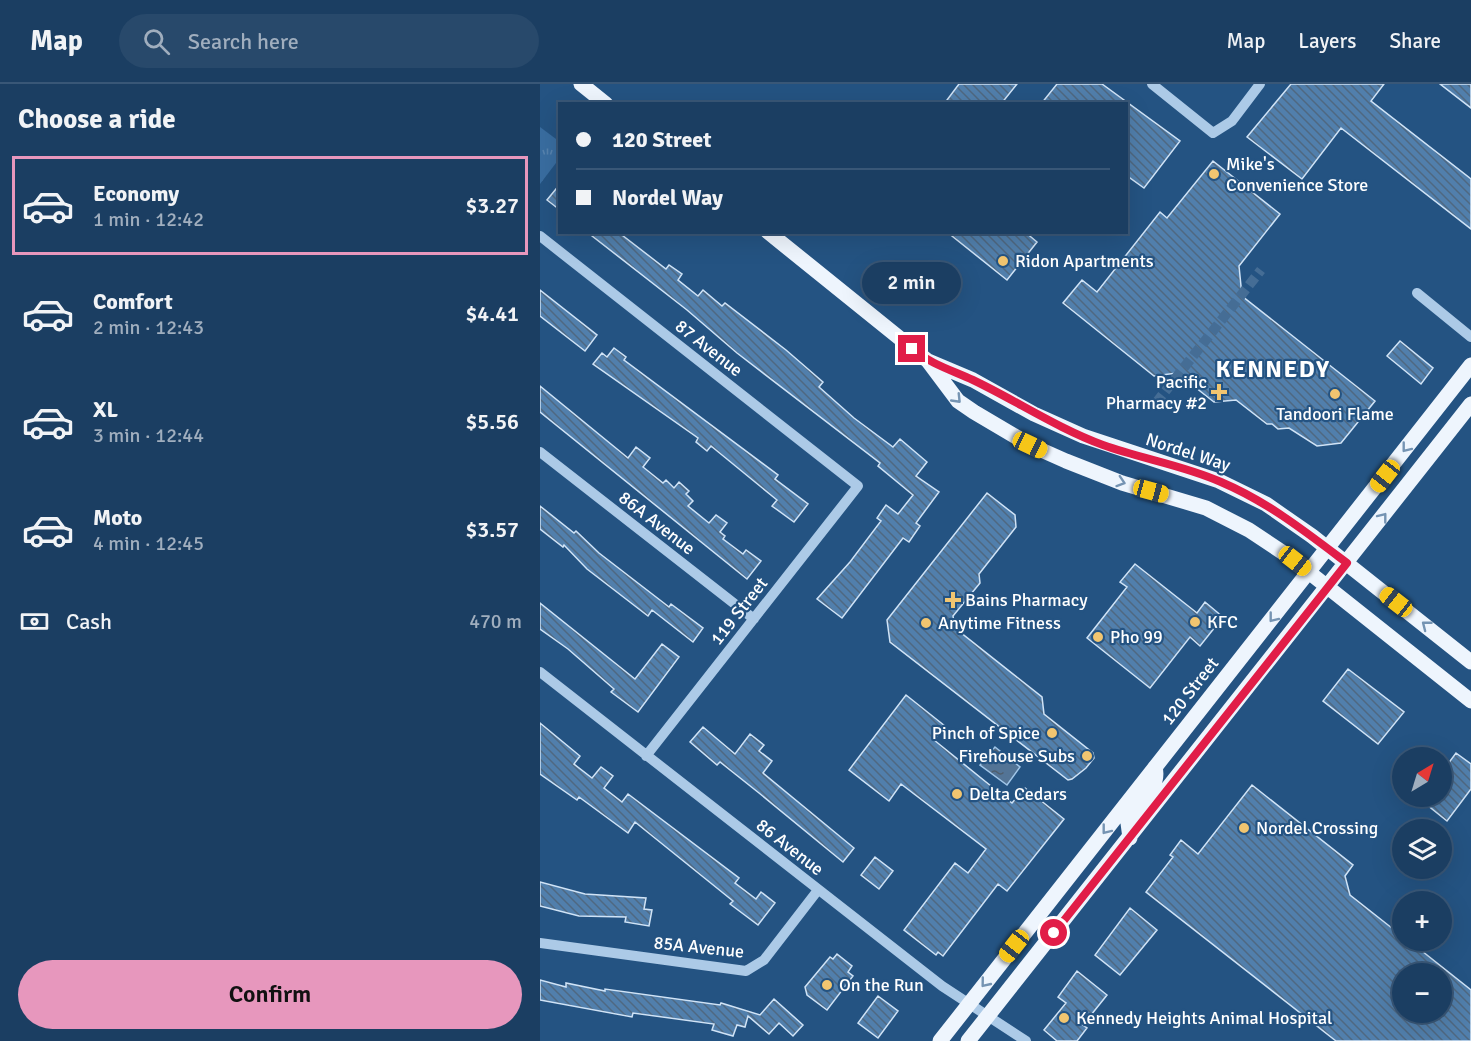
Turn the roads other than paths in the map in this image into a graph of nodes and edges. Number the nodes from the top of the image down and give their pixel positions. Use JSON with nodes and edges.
{"nodes":[{"id":1,"x":581,"y":84,"type":"edge"},
{"id":2,"x":1152,"y":84,"type":"edge"},
{"id":3,"x":1260,"y":84,"type":"edge"},
{"id":4,"x":604,"y":102,"type":"edge"},
{"id":5,"x":770,"y":234,"type":"edge"},
{"id":6,"x":540,"y":236,"type":"edge"},
{"id":7,"x":1416,"y":293,"type":"dead end"},
{"id":8,"x":1471,"y":338,"type":"edge"},
{"id":9,"x":928,"y":361,"type":"junction"},
{"id":10,"x":1471,"y":365,"type":"edge"},
{"id":11,"x":1471,"y":404,"type":"edge"},
{"id":12,"x":540,"y":452,"type":"edge"},
{"id":13,"x":858,"y":486,"type":"joint"},
{"id":14,"x":1328,"y":548,"type":"junction"},
{"id":15,"x":1347,"y":563,"type":"junction"},
{"id":16,"x":1309,"y":572,"type":"junction"},
{"id":17,"x":1328,"y":587,"type":"junction"},
{"id":18,"x":754,"y":619,"type":"junction"},
{"id":19,"x":1471,"y":662,"type":"edge"},
{"id":20,"x":540,"y":672,"type":"edge"},
{"id":21,"x":1471,"y":701,"type":"edge"},
{"id":22,"x":646,"y":756,"type":"junction"},
{"id":23,"x":1155,"y":767,"type":"junction"},
{"id":24,"x":1130,"y":838,"type":"junction"},
{"id":25,"x":818,"y":890,"type":"junction"},
{"id":26,"x":540,"y":943,"type":"edge"},
{"id":27,"x":969,"y":1004,"type":"junction"},
{"id":28,"x":988,"y":1016,"type":"junction"},
{"id":29,"x":940,"y":1041,"type":"edge"},
{"id":30,"x":968,"y":1041,"type":"edge"},
{"id":31,"x":1026,"y":1041,"type":"edge"}],
"edges":[{"from":1,"to":4,"type":"main road"},
{"from":2,"to":3,"type":"street"},
{"from":5,"to":9,"type":"main road","name":"Nordel Way"},
{"from":6,"to":13,"type":"street","name":"87 Avenue"},
{"from":7,"to":8,"type":"street"},
{"from":9,"to":14,"type":"main road","name":"Nordel Way"},
{"from":9,"to":16,"type":"main road","name":"Nordel Way","one_way":true},
{"from":10,"to":14,"type":"main road","name":"120 Street","one_way":true},
{"from":15,"to":11,"type":"main road","one_way":true},
{"from":12,"to":18,"type":"street","name":"86A Avenue"},
{"from":13,"to":18,"type":"street","name":"119 Street"},
{"from":14,"to":15,"type":"main road","name":"Nordel Way"},
{"from":14,"to":16,"type":"main road","name":"120 Street"},
{"from":15,"to":17,"type":"main road"},
{"from":19,"to":15,"type":"main road","name":"Nordel Way","one_way":true},
{"from":16,"to":17,"type":"main road","name":"Nordel Way"},
{"from":16,"to":23,"type":"main road","name":"120 Street","one_way":true},
{"from":17,"to":21,"type":"main road","name":"Nordel Way"},
{"from":17,"to":24,"type":"main road"},
{"from":18,"to":22,"type":"street","name":"119 Street"},
{"from":20,"to":22,"type":"street","name":"86 Avenue"},
{"from":22,"to":25,"type":"street","name":"86 Avenue"},
{"from":23,"to":24,"type":"main road"},
{"from":23,"to":27,"type":"main road","name":"120 Street","one_way":true},
{"from":24,"to":28,"type":"main road"},
{"from":25,"to":26,"type":"street","name":"85A Avenue"},
{"from":25,"to":27,"type":"street","name":"86 Avenue"},
{"from":27,"to":28,"type":"street","name":"86 Avenue"},
{"from":27,"to":29,"type":"main road","name":"120 Street"},
{"from":28,"to":30,"type":"main road"},
{"from":28,"to":31,"type":"street","name":"86 Avenue"}]}
